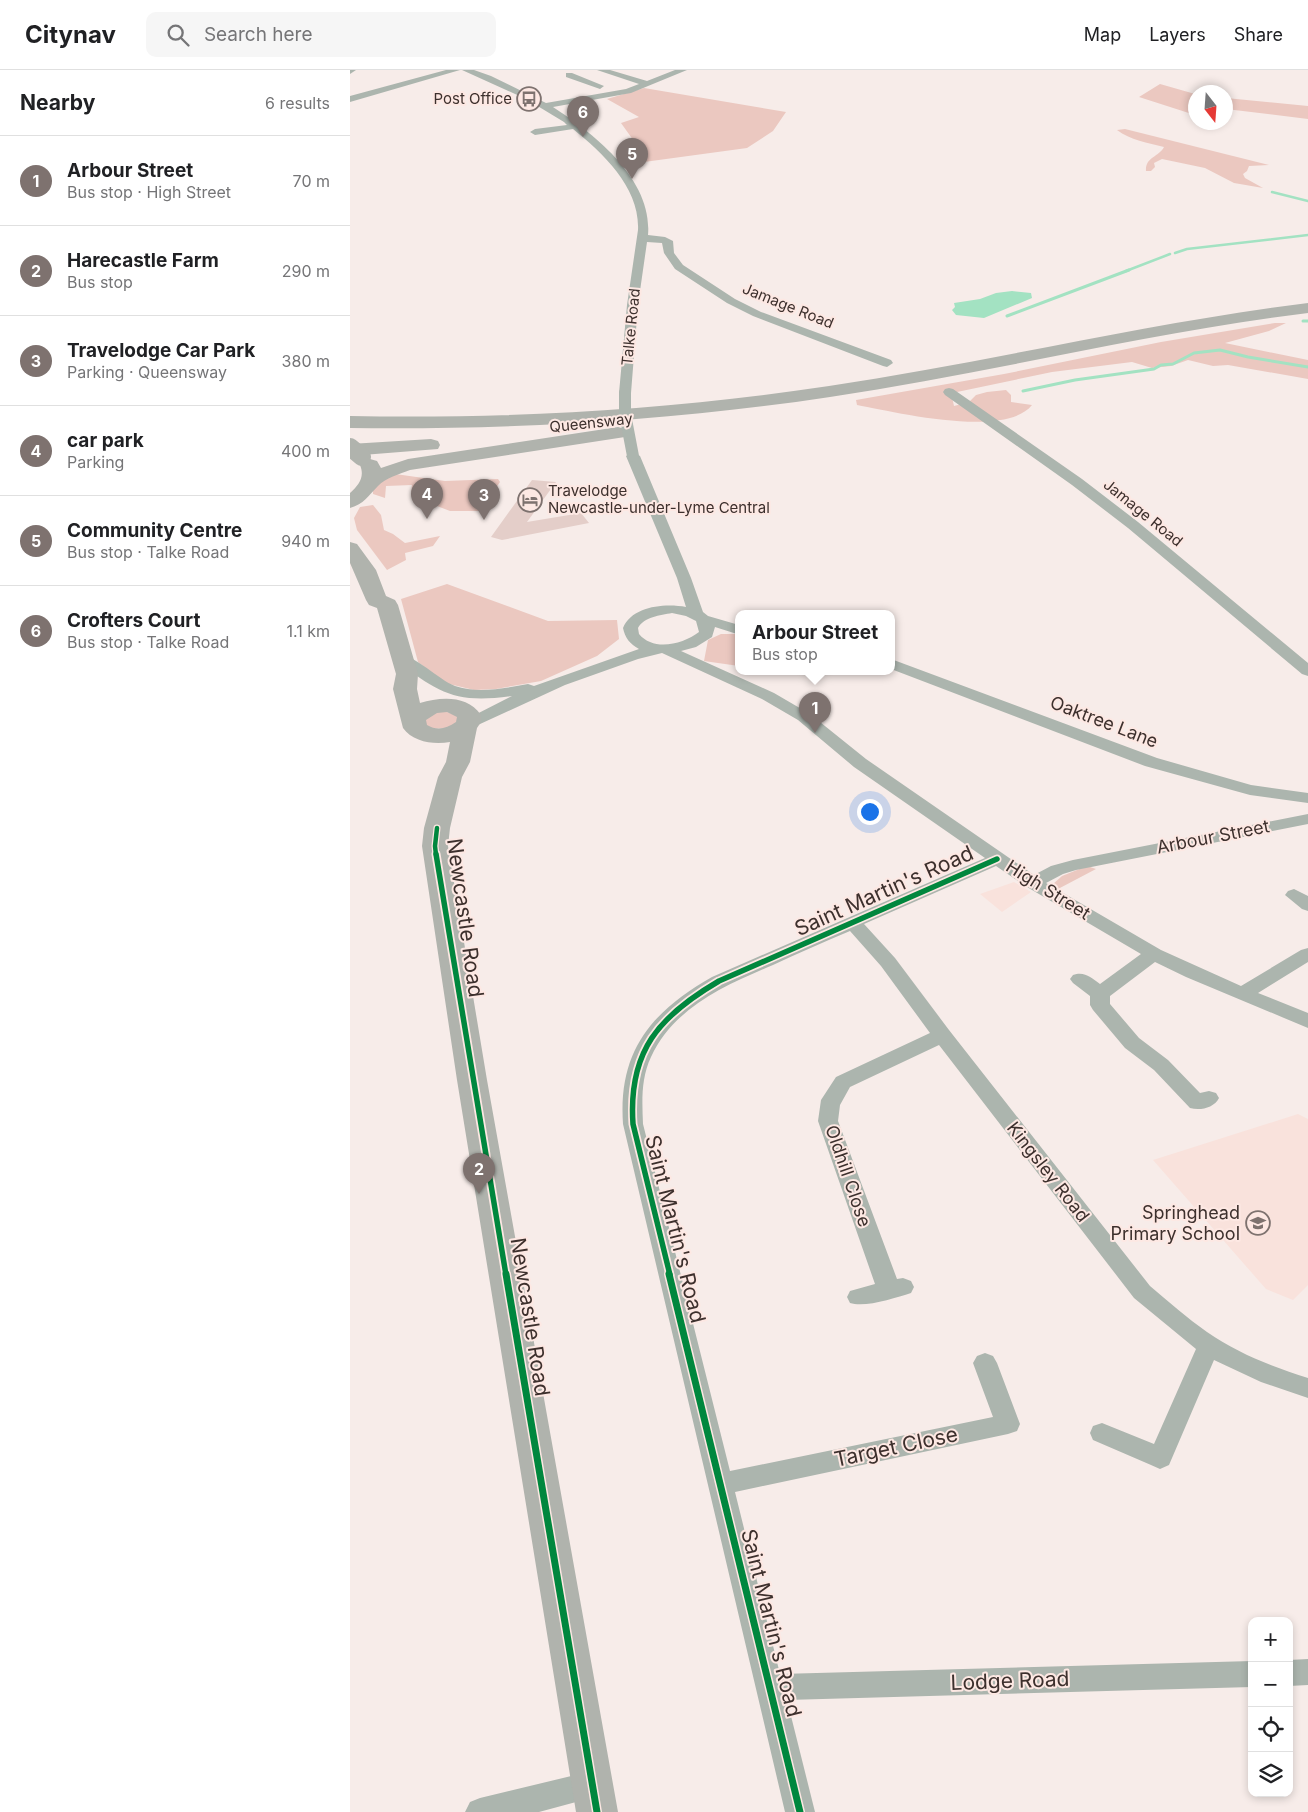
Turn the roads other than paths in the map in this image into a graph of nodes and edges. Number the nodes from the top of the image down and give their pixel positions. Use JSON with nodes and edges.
{"nodes":[{"id":1,"x":456,"y":70,"type":"edge"},
{"id":2,"x":601,"y":70,"type":"edge"},
{"id":3,"x":683,"y":70,"type":"edge"},
{"id":4,"x":470,"y":71,"type":"edge"},
{"id":5,"x":614,"y":74,"type":"junction"},
{"id":6,"x":569,"y":75,"type":"dead end"},
{"id":7,"x":586,"y":81,"type":"junction"},
{"id":8,"x":648,"y":84,"type":"junction"},
{"id":9,"x":600,"y":86,"type":"dead end"},
{"id":10,"x":352,"y":97,"type":"edge"},
{"id":11,"x":547,"y":106,"type":"junction"},
{"id":12,"x":577,"y":126,"type":"junction"},
{"id":13,"x":535,"y":132,"type":"dead end"},
{"id":14,"x":641,"y":238,"type":"junction"},
{"id":15,"x":1308,"y":308,"type":"edge"},
{"id":16,"x":1308,"y":314,"type":"edge"},
{"id":17,"x":887,"y":363,"type":"dead end"},
{"id":18,"x":949,"y":392,"type":"dead end"},
{"id":19,"x":827,"y":396,"type":"junction"},
{"id":20,"x":350,"y":422,"type":"edge"},
{"id":21,"x":353,"y":449,"type":"edge"},
{"id":22,"x":371,"y":481,"type":"junction"},
{"id":23,"x":352,"y":504,"type":"edge"},
{"id":24,"x":350,"y":529,"type":"edge"},
{"id":25,"x":350,"y":548,"type":"edge"},
{"id":26,"x":684,"y":578,"type":"junction"},
{"id":27,"x":387,"y":605,"type":"junction"},
{"id":28,"x":653,"y":612,"type":"junction"},
{"id":29,"x":702,"y":627,"type":"junction"},
{"id":30,"x":735,"y":629,"type":"edge"},
{"id":31,"x":632,"y":635,"type":"junction"},
{"id":32,"x":661,"y":649,"type":"junction"},
{"id":33,"x":610,"y":662,"type":"junction"},
{"id":34,"x":404,"y":666,"type":"junction"},
{"id":35,"x":895,"y":666,"type":"edge"},
{"id":36,"x":704,"y":667,"type":"junction"},
{"id":37,"x":1308,"y":671,"type":"edge"},
{"id":38,"x":550,"y":686,"type":"junction"},
{"id":39,"x":518,"y":699,"type":"junction"},
{"id":40,"x":460,"y":716,"type":"junction"},
{"id":41,"x":415,"y":727,"type":"junction"},
{"id":42,"x":450,"y":778,"type":"junction"},
{"id":43,"x":1308,"y":798,"type":"edge"},
{"id":44,"x":1308,"y":819,"type":"edge"},
{"id":45,"x":997,"y":859,"type":"junction"},
{"id":46,"x":1033,"y":883,"type":"junction"},
{"id":47,"x":853,"y":923,"type":"junction"},
{"id":48,"x":1154,"y":954,"type":"junction"},
{"id":49,"x":1308,"y":954,"type":"edge"},
{"id":50,"x":1080,"y":979,"type":"dead end"},
{"id":51,"x":1243,"y":993,"type":"junction"},
{"id":52,"x":1100,"y":994,"type":"junction"},
{"id":53,"x":1308,"y":1021,"type":"edge"},
{"id":54,"x":942,"y":1035,"type":"junction"},
{"id":55,"x":1209,"y":1098,"type":"dead end"},
{"id":56,"x":858,"y":1296,"type":"dead end"},
{"id":57,"x":1209,"y":1345,"type":"junction"},
{"id":58,"x":985,"y":1363,"type":"dead end"},
{"id":59,"x":1308,"y":1388,"type":"edge"},
{"id":60,"x":1102,"y":1433,"type":"dead end"},
{"id":61,"x":721,"y":1484,"type":"junction"},
{"id":62,"x":1308,"y":1672,"type":"edge"},
{"id":63,"x":1293,"y":1673,"type":"edge"},
{"id":64,"x":1248,"y":1674,"type":"edge"},
{"id":65,"x":769,"y":1687,"type":"junction"},
{"id":66,"x":594,"y":1798,"type":"edge"},
{"id":67,"x":480,"y":1812,"type":"edge"},
{"id":68,"x":800,"y":1812,"type":"edge"}],
"edges":[{"from":1,"to":10,"type":"street"},
{"from":2,"to":5,"type":"street"},
{"from":3,"to":8,"type":"street"},
{"from":4,"to":11,"type":"street","name":"Talke Road"},
{"from":5,"to":7,"type":"street"},
{"from":5,"to":8,"type":"street"},
{"from":6,"to":7,"type":"street"},
{"from":7,"to":9,"type":"street"},
{"from":8,"to":11,"type":"street"},
{"from":11,"to":12,"type":"street","name":"Talke Road"},
{"from":12,"to":13,"type":"street"},
{"from":12,"to":14,"type":"street","name":"Talke Road"},
{"from":14,"to":17,"type":"street","name":"Jamage Road"},
{"from":14,"to":26,"type":"street","name":"Talke Road","bridge":true},
{"from":15,"to":19,"type":"highway"},
{"from":16,"to":19,"type":"highway"},
{"from":18,"to":37,"type":"street","name":"Jamage Road"},
{"from":19,"to":20,"type":"highway"},
{"from":19,"to":21,"type":"highway","name":"Queensway"},
{"from":19,"to":22,"type":"highway"},
{"from":21,"to":22,"type":"highway"},
{"from":22,"to":23,"type":"highway"},
{"from":24,"to":27,"type":"highway"},
{"from":25,"to":27,"type":"highway"},
{"from":26,"to":28,"type":"street"},
{"from":26,"to":29,"type":"street","name":"Talke Road"},
{"from":27,"to":34,"type":"highway"},
{"from":28,"to":29,"type":"street"},
{"from":28,"to":31,"type":"street"},
{"from":29,"to":30,"type":"street"},
{"from":29,"to":32,"type":"street"},
{"from":29,"to":36,"type":"street"},
{"from":31,"to":32,"type":"street","name":"High Street"},
{"from":31,"to":33,"type":"street"},
{"from":32,"to":33,"type":"street"},
{"from":32,"to":36,"type":"street","name":"High Street"},
{"from":33,"to":38,"type":"street"},
{"from":34,"to":38,"type":"street"},
{"from":34,"to":40,"type":"highway"},
{"from":34,"to":41,"type":"highway"},
{"from":35,"to":43,"type":"street","name":"Oaktree Lane"},
{"from":36,"to":45,"type":"street","name":"High Street"},
{"from":38,"to":39,"type":"street"},
{"from":39,"to":40,"type":"street"},
{"from":39,"to":40,"type":"street"},
{"from":40,"to":41,"type":"highway"},
{"from":40,"to":42,"type":"highway","name":"Newcastle Road"},
{"from":41,"to":42,"type":"highway"},
{"from":42,"to":66,"type":"highway","name":"Newcastle Road"},
{"from":44,"to":46,"type":"street","name":"Arbour Street"},
{"from":45,"to":46,"type":"street","name":"High Street"},
{"from":45,"to":47,"type":"street","name":"Saint Martin's Road"},
{"from":46,"to":48,"type":"street","name":"High Street"},
{"from":47,"to":54,"type":"street","name":"Kingsley Road"},
{"from":47,"to":61,"type":"street","name":"Saint Martin's Road"},
{"from":48,"to":51,"type":"street","name":"High Street"},
{"from":48,"to":52,"type":"street"},
{"from":49,"to":51,"type":"street"},
{"from":50,"to":52,"type":"street"},
{"from":51,"to":53,"type":"street","name":"High Street"},
{"from":52,"to":55,"type":"street"},
{"from":54,"to":56,"type":"street","name":"Oldhill Close"},
{"from":54,"to":57,"type":"street","name":"Kingsley Road"},
{"from":57,"to":59,"type":"street","name":"Kingsley Road"},
{"from":57,"to":60,"type":"street"},
{"from":58,"to":61,"type":"street","name":"Target Close"},
{"from":61,"to":65,"type":"street","name":"Saint Martin's Road"},
{"from":62,"to":63,"type":"street"},
{"from":64,"to":65,"type":"street","name":"Lodge Road"},
{"from":65,"to":68,"type":"street","name":"Saint Martin's Road"},
{"from":66,"to":67,"type":"street"}]}
